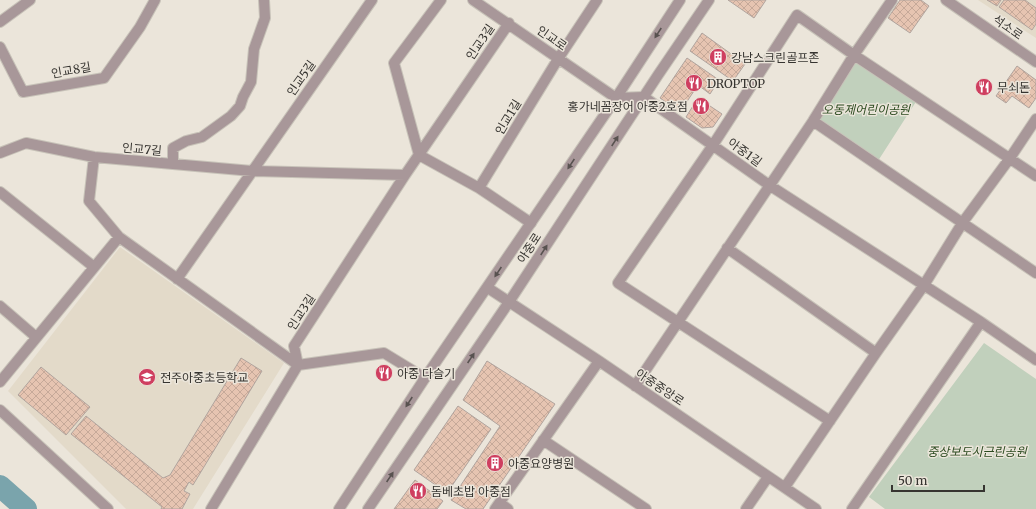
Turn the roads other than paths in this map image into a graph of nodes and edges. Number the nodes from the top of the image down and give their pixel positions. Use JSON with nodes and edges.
{"nodes":[{"id":1,"x":30,"y":0,"type":"edge"},
{"id":2,"x":154,"y":0,"type":"edge"},
{"id":3,"x":264,"y":0,"type":"edge"},
{"id":4,"x":372,"y":0,"type":"edge"},
{"id":5,"x":442,"y":0,"type":"edge"},
{"id":6,"x":473,"y":0,"type":"edge"},
{"id":7,"x":597,"y":0,"type":"edge"},
{"id":8,"x":680,"y":0,"type":"edge"},
{"id":9,"x":709,"y":0,"type":"edge"},
{"id":10,"x":892,"y":0,"type":"edge"},
{"id":11,"x":946,"y":0,"type":"edge"},
{"id":12,"x":0,"y":22,"type":"edge"},
{"id":13,"x":509,"y":23,"type":"junction"},
{"id":14,"x":0,"y":47,"type":"edge"},
{"id":15,"x":854,"y":55,"type":"junction"},
{"id":16,"x":558,"y":59,"type":"junction"},
{"id":17,"x":1036,"y":62,"type":"edge"},
{"id":18,"x":644,"y":97,"type":"junction"},
{"id":19,"x":616,"y":98,"type":"junction"},
{"id":20,"x":1036,"y":119,"type":"edge"},
{"id":21,"x":813,"y":120,"type":"junction"},
{"id":22,"x":713,"y":145,"type":"junction"},
{"id":23,"x":0,"y":153,"type":"edge"},
{"id":24,"x":419,"y":155,"type":"junction"},
{"id":25,"x":94,"y":158,"type":"junction"},
{"id":26,"x":1010,"y":158,"type":"junction"},
{"id":27,"x":173,"y":164,"type":"junction"},
{"id":28,"x":252,"y":171,"type":"junction"},
{"id":29,"x":405,"y":175,"type":"junction"},
{"id":30,"x":1036,"y":176,"type":"edge"},
{"id":31,"x":769,"y":185,"type":"junction"},
{"id":32,"x":480,"y":188,"type":"junction"},
{"id":33,"x":0,"y":192,"type":"edge"},
{"id":34,"x":963,"y":222,"type":"junction"},
{"id":35,"x":531,"y":223,"type":"junction"},
{"id":36,"x":119,"y":237,"type":"junction"},
{"id":37,"x":727,"y":248,"type":"junction"},
{"id":38,"x":94,"y":267,"type":"junction"},
{"id":39,"x":1036,"y":273,"type":"edge"},
{"id":40,"x":177,"y":279,"type":"junction"},
{"id":41,"x":924,"y":285,"type":"junction"},
{"id":42,"x":488,"y":288,"type":"junction"},
{"id":43,"x":509,"y":302,"type":"junction"},
{"id":44,"x":0,"y":306,"type":"edge"},
{"id":45,"x":679,"y":321,"type":"junction"},
{"id":46,"x":981,"y":322,"type":"junction"},
{"id":47,"x":36,"y":337,"type":"junction"},
{"id":48,"x":876,"y":353,"type":"junction"},
{"id":49,"x":1036,"y":360,"type":"edge"},
{"id":50,"x":599,"y":361,"type":"junction"},
{"id":51,"x":298,"y":365,"type":"junction"},
{"id":52,"x":425,"y":378,"type":"junction"},
{"id":53,"x":0,"y":382,"type":"edge"},
{"id":54,"x":635,"y":386,"type":"junction"},
{"id":55,"x":0,"y":410,"type":"edge"},
{"id":56,"x":830,"y":421,"type":"junction"},
{"id":57,"x":544,"y":440,"type":"junction"},
{"id":58,"x":768,"y":477,"type":"junction"},
{"id":59,"x":785,"y":488,"type":"junction"},
{"id":60,"x":501,"y":507,"type":"edge"},
{"id":61,"x":108,"y":509,"type":"edge"},
{"id":62,"x":211,"y":509,"type":"edge"},
{"id":63,"x":339,"y":509,"type":"edge"},
{"id":64,"x":368,"y":509,"type":"edge"},
{"id":65,"x":646,"y":509,"type":"edge"},
{"id":66,"x":746,"y":509,"type":"edge"},
{"id":67,"x":816,"y":509,"type":"edge"},
{"id":68,"x":852,"y":509,"type":"edge"}],
"edges":[{"from":1,"to":12,"type":"street"},
{"from":2,"to":14,"type":"street","name":"인교8길"},
{"from":3,"to":27,"type":"street","name":"인교7길"},
{"from":4,"to":28,"type":"street","name":"인교5길"},
{"from":5,"to":24,"type":"street"},
{"from":6,"to":13,"type":"street","name":"인교로"},
{"from":7,"to":16,"type":"street","name":"인교1길"},
{"from":8,"to":19,"type":"street","name":"아중로","one_way":true},
{"from":9,"to":18,"type":"street","name":"아중로"},
{"from":10,"to":15,"type":"street"},
{"from":11,"to":17,"type":"street","name":"석소로"},
{"from":13,"to":16,"type":"street","name":"인교로"},
{"from":13,"to":24,"type":"street","name":"인교3길"},
{"from":15,"to":21,"type":"street"},
{"from":15,"to":22,"type":"street","name":"아중1길"},
{"from":15,"to":26,"type":"street","name":"아중1길"},
{"from":16,"to":19,"type":"street","name":"인교로"},
{"from":16,"to":32,"type":"street","name":"인교1길"},
{"from":18,"to":19,"type":"street"},
{"from":18,"to":22,"type":"street"},
{"from":43,"to":18,"type":"street","name":"아중로","one_way":true},
{"from":19,"to":35,"type":"street","name":"아중로","one_way":true},
{"from":20,"to":26,"type":"street"},
{"from":21,"to":31,"type":"street"},
{"from":21,"to":34,"type":"street"},
{"from":22,"to":31,"type":"street","name":"아중1길"},
{"from":22,"to":45,"type":"street"},
{"from":23,"to":25,"type":"street","name":"인교7길"},
{"from":24,"to":29,"type":"street","name":"인교3길"},
{"from":24,"to":32,"type":"street"},
{"from":25,"to":27,"type":"street","name":"인교7길"},
{"from":25,"to":36,"type":"street"},
{"from":26,"to":30,"type":"street","name":"아중1길"},
{"from":26,"to":34,"type":"street"},
{"from":27,"to":28,"type":"street"},
{"from":28,"to":29,"type":"street"},
{"from":28,"to":40,"type":"street","name":"인교5길"},
{"from":29,"to":51,"type":"street","name":"인교3길"},
{"from":31,"to":37,"type":"street"},
{"from":31,"to":41,"type":"street","name":"아중1길"},
{"from":32,"to":35,"type":"street"},
{"from":33,"to":38,"type":"street"},
{"from":34,"to":39,"type":"street"},
{"from":34,"to":41,"type":"street"},
{"from":35,"to":42,"type":"street","name":"아중로","one_way":true},
{"from":36,"to":38,"type":"street"},
{"from":36,"to":40,"type":"street"},
{"from":37,"to":45,"type":"street"},
{"from":37,"to":48,"type":"street"},
{"from":38,"to":47,"type":"street"},
{"from":40,"to":51,"type":"street"},
{"from":41,"to":46,"type":"street","name":"아중1길"},
{"from":41,"to":48,"type":"street"},
{"from":42,"to":43,"type":"street","name":"아중중앙로"},
{"from":42,"to":52,"type":"street","name":"아중로"},
{"from":43,"to":50,"type":"street","name":"아중중앙로"},
{"from":64,"to":43,"type":"street","name":"아중로","one_way":true},
{"from":44,"to":47,"type":"street"},
{"from":45,"to":54,"type":"street"},
{"from":45,"to":56,"type":"street"},
{"from":46,"to":49,"type":"street","name":"아중1길"},
{"from":46,"to":68,"type":"street"},
{"from":47,"to":53,"type":"street"},
{"from":48,"to":56,"type":"street"},
{"from":50,"to":54,"type":"street","name":"아중중앙로"},
{"from":50,"to":57,"type":"street"},
{"from":51,"to":52,"type":"street"},
{"from":51,"to":62,"type":"street"},
{"from":52,"to":63,"type":"street","name":"아중로","one_way":true},
{"from":54,"to":58,"type":"street","name":"아중중앙로"},
{"from":55,"to":61,"type":"street"},
{"from":56,"to":59,"type":"street"},
{"from":57,"to":60,"type":"street"},
{"from":57,"to":65,"type":"street"},
{"from":58,"to":59,"type":"street","name":"아중중앙로"},
{"from":58,"to":66,"type":"street"},
{"from":59,"to":67,"type":"street","name":"아중중앙로"}]}
